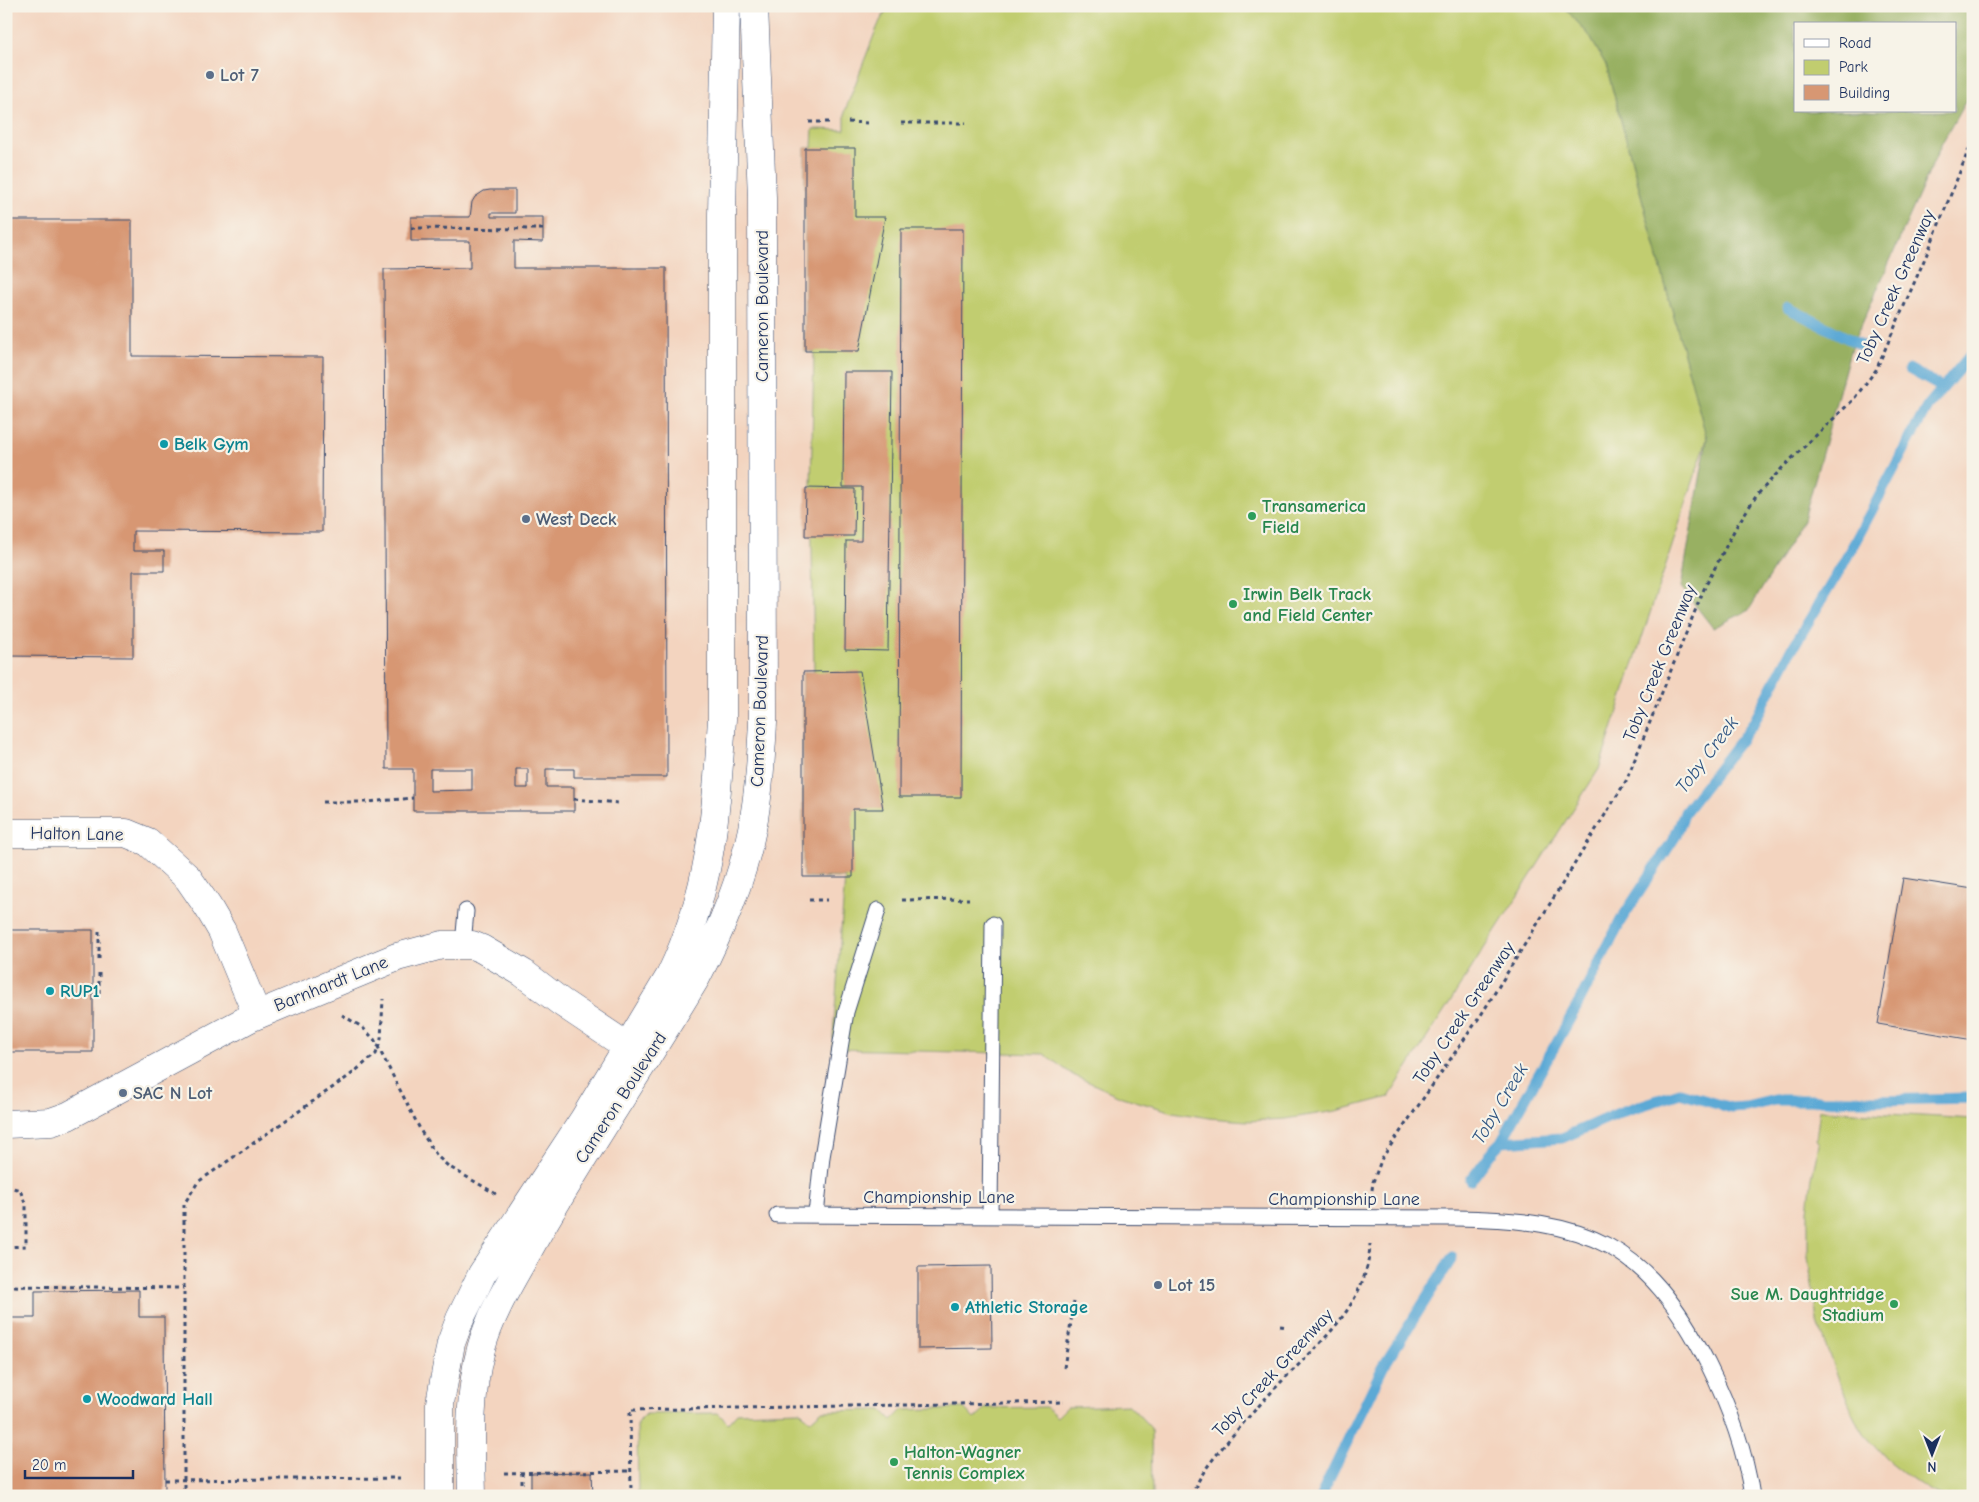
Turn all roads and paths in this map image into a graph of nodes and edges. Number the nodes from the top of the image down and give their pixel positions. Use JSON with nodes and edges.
{"nodes":[{"id":1,"x":726,"y":6,"type":"edge"},
{"id":2,"x":754,"y":6,"type":"edge"},
{"id":3,"x":810,"y":122,"type":"dead end"},
{"id":4,"x":829,"y":122,"type":"dead end"},
{"id":5,"x":848,"y":122,"type":"dead end"},
{"id":6,"x":868,"y":123,"type":"dead end"},
{"id":7,"x":901,"y":123,"type":"dead end"},
{"id":8,"x":966,"y":123,"type":"dead end"},
{"id":9,"x":1973,"y":140,"type":"edge"},
{"id":10,"x":411,"y":228,"type":"dead end"},
{"id":11,"x":543,"y":229,"type":"dead end"},
{"id":12,"x":413,"y":798,"type":"dead end"},
{"id":13,"x":574,"y":799,"type":"dead end"},
{"id":14,"x":324,"y":802,"type":"dead end"},
{"id":15,"x":619,"y":803,"type":"dead end"},
{"id":16,"x":6,"y":833,"type":"edge"},
{"id":17,"x":969,"y":899,"type":"dead end"},
{"id":18,"x":810,"y":900,"type":"dead end"},
{"id":19,"x":827,"y":900,"type":"dead end"},
{"id":20,"x":897,"y":900,"type":"dead end"},
{"id":21,"x":878,"y":910,"type":"dead end"},
{"id":22,"x":466,"y":911,"type":"dead end"},
{"id":23,"x":993,"y":924,"type":"dead end"},
{"id":24,"x":99,"y":931,"type":"dead end"},
{"id":25,"x":463,"y":945,"type":"junction"},
{"id":26,"x":99,"y":962,"type":"dead end"},
{"id":27,"x":99,"y":973,"type":"dead end"},
{"id":28,"x":383,"y":992,"type":"dead end"},
{"id":29,"x":99,"y":995,"type":"dead end"},
{"id":30,"x":338,"y":1012,"type":"dead end"},
{"id":31,"x":257,"y":1015,"type":"junction"},
{"id":32,"x":378,"y":1050,"type":"junction"},
{"id":33,"x":637,"y":1053,"type":"junction"},
{"id":34,"x":6,"y":1124,"type":"edge"},
{"id":35,"x":6,"y":1186,"type":"edge"},
{"id":36,"x":497,"y":1194,"type":"dead end"},
{"id":37,"x":1372,"y":1195,"type":"dead end"},
{"id":38,"x":777,"y":1215,"type":"dead end"},
{"id":39,"x":816,"y":1215,"type":"junction"},
{"id":40,"x":990,"y":1216,"type":"junction"},
{"id":41,"x":1370,"y":1242,"type":"dead end"},
{"id":42,"x":6,"y":1247,"type":"edge"},
{"id":43,"x":6,"y":1286,"type":"edge"},
{"id":44,"x":184,"y":1288,"type":"junction"},
{"id":45,"x":1074,"y":1302,"type":"dead end"},
{"id":46,"x":1280,"y":1326,"type":"dead end"},
{"id":47,"x":1287,"y":1327,"type":"dead end"},
{"id":48,"x":1064,"y":1368,"type":"dead end"},
{"id":49,"x":1064,"y":1402,"type":"dead end"},
{"id":50,"x":631,"y":1471,"type":"junction"},
{"id":51,"x":522,"y":1472,"type":"junction"},
{"id":52,"x":400,"y":1478,"type":"dead end"},
{"id":53,"x":165,"y":1480,"type":"dead end"},
{"id":54,"x":184,"y":1480,"type":"junction"},
{"id":55,"x":472,"y":1484,"type":"edge"},
{"id":56,"x":184,"y":1496,"type":"edge"},
{"id":57,"x":440,"y":1496,"type":"edge"},
{"id":58,"x":522,"y":1496,"type":"edge"},
{"id":59,"x":631,"y":1496,"type":"edge"},
{"id":60,"x":1192,"y":1496,"type":"edge"},
{"id":61,"x":1752,"y":1496,"type":"edge"}],
"edges":[{"from":1,"to":33,"type":"street","name":"Cameron Boulevard"},
{"from":2,"to":33,"type":"street","name":"Cameron Boulevard"},
{"from":3,"to":4,"type":"path"},
{"from":5,"to":6,"type":"path"},
{"from":7,"to":8,"type":"path"},
{"from":9,"to":37,"type":"path","name":"Toby Creek Greenway"},
{"from":10,"to":11,"type":"path"},
{"from":12,"to":14,"type":"path"},
{"from":13,"to":15,"type":"path"},
{"from":16,"to":31,"type":"street","name":"Halton Lane"},
{"from":17,"to":20,"type":"path"},
{"from":18,"to":19,"type":"path"},
{"from":21,"to":39,"type":"lane"},
{"from":22,"to":25,"type":"lane"},
{"from":23,"to":40,"type":"lane"},
{"from":24,"to":26,"type":"path"},
{"from":25,"to":31,"type":"street","name":"Barnhardt Lane"},
{"from":25,"to":33,"type":"street","name":"Barnhardt Lane"},
{"from":27,"to":29,"type":"path"},
{"from":28,"to":32,"type":"path"},
{"from":30,"to":32,"type":"path"},
{"from":31,"to":34,"type":"street","name":"Barnhardt Lane"},
{"from":32,"to":36,"type":"path"},
{"from":32,"to":44,"type":"path"},
{"from":33,"to":55,"type":"street","name":"Cameron Boulevard"},
{"from":33,"to":57,"type":"street","name":"Cameron Boulevard"},
{"from":35,"to":42,"type":"path"},
{"from":38,"to":39,"type":"lane","name":"Championship Lane"},
{"from":39,"to":40,"type":"lane","name":"Championship Lane"},
{"from":40,"to":61,"type":"lane","name":"Championship Lane"},
{"from":41,"to":60,"type":"path","name":"Toby Creek Greenway"},
{"from":43,"to":44,"type":"path"},
{"from":44,"to":54,"type":"path"},
{"from":45,"to":48,"type":"path"},
{"from":46,"to":47,"type":"path"},
{"from":49,"to":50,"type":"path"},
{"from":50,"to":51,"type":"path"},
{"from":50,"to":59,"type":"path"},
{"from":51,"to":55,"type":"path"},
{"from":51,"to":58,"type":"path"},
{"from":52,"to":54,"type":"path"},
{"from":53,"to":54,"type":"path"},
{"from":54,"to":56,"type":"path"}]}
